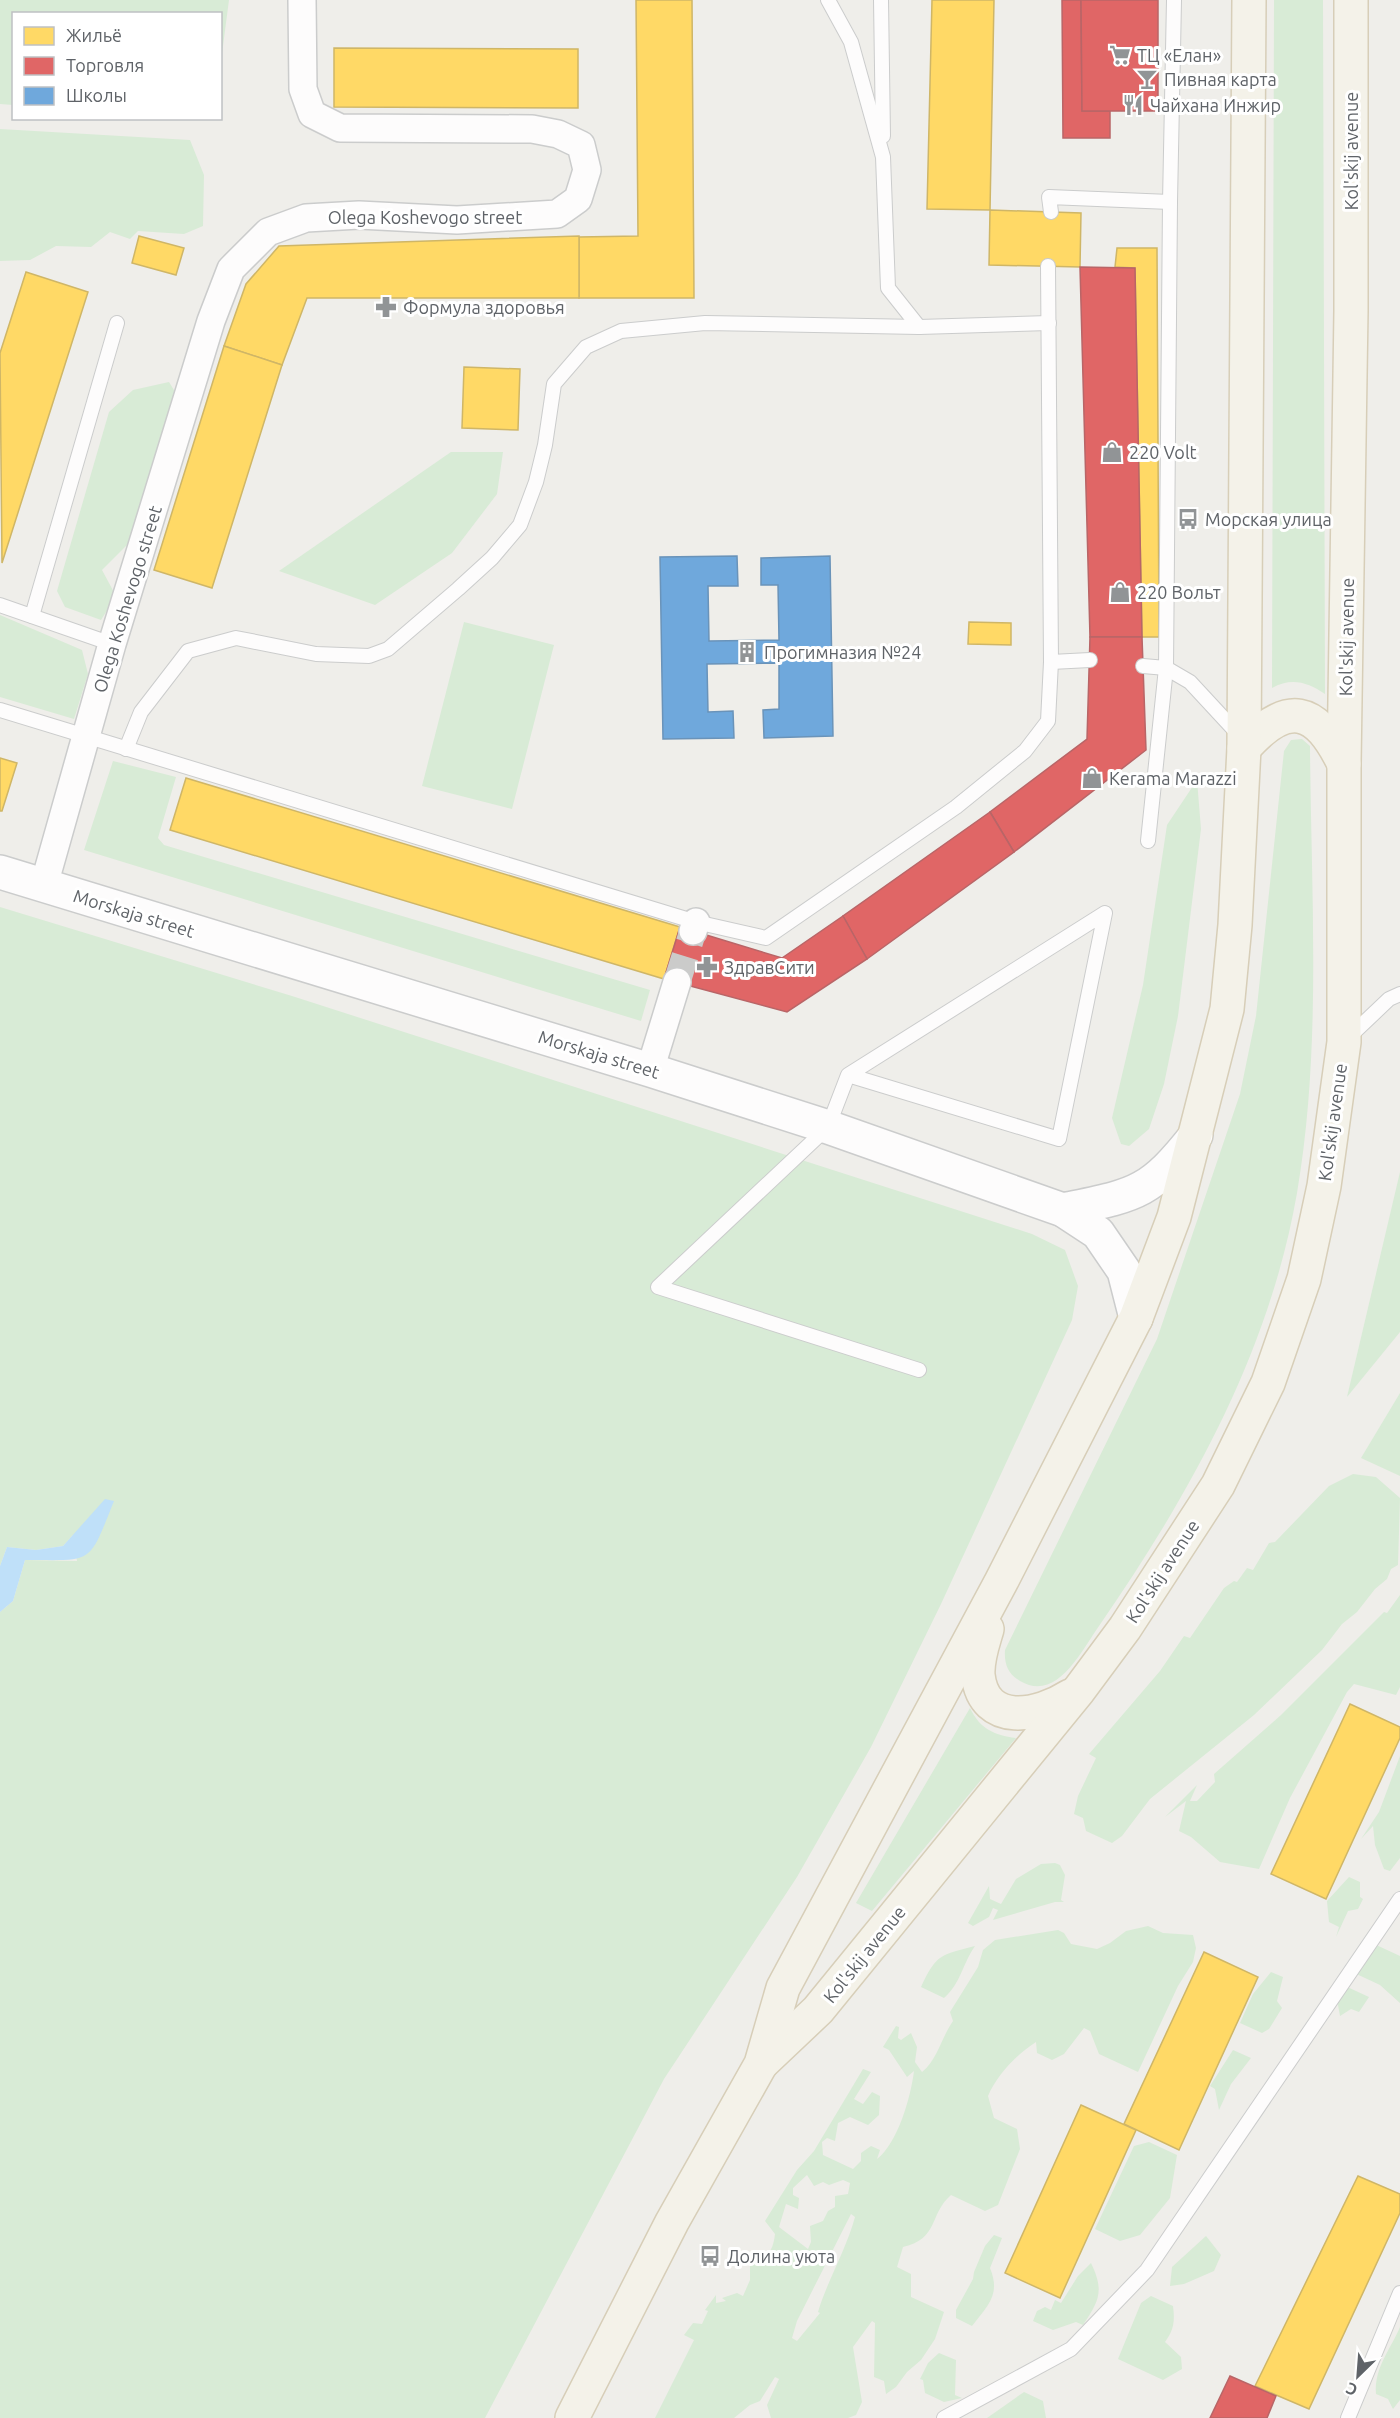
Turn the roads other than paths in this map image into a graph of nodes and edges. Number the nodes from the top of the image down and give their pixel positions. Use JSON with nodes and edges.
{"nodes":[{"id":1,"x":302,"y":0,"type":"edge"},
{"id":2,"x":828,"y":0,"type":"edge"},
{"id":3,"x":881,"y":0,"type":"edge"},
{"id":4,"x":1174,"y":0,"type":"edge"},
{"id":5,"x":1249,"y":0,"type":"edge"},
{"id":6,"x":1351,"y":0,"type":"edge"},
{"id":7,"x":883,"y":157,"type":"junction"},
{"id":8,"x":1170,"y":202,"type":"junction"},
{"id":9,"x":1050,"y":212,"type":"dead end"},
{"id":10,"x":1048,"y":266,"type":"dead end"},
{"id":11,"x":117,"y":322,"type":"dead end"},
{"id":12,"x":1049,"y":323,"type":"junction"},
{"id":13,"x":919,"y":327,"type":"junction"},
{"id":14,"x":0,"y":605,"type":"edge"},
{"id":15,"x":32,"y":616,"type":"junction"},
{"id":16,"x":112,"y":644,"type":"junction"},
{"id":17,"x":1090,"y":660,"type":"dead end"},
{"id":18,"x":1051,"y":662,"type":"junction"},
{"id":19,"x":1143,"y":666,"type":"dead end"},
{"id":20,"x":1166,"y":669,"type":"junction"},
{"id":21,"x":0,"y":710,"type":"edge"},
{"id":22,"x":86,"y":737,"type":"junction"},
{"id":23,"x":1244,"y":744,"type":"junction"},
{"id":24,"x":126,"y":749,"type":"junction"},
{"id":25,"x":1344,"y":764,"type":"junction"},
{"id":26,"x":1148,"y":842,"type":"dead end"},
{"id":27,"x":0,"y":872,"type":"edge"},
{"id":28,"x":44,"y":885,"type":"junction"},
{"id":29,"x":677,"y":982,"type":"tunnel mouth"},
{"id":30,"x":1400,"y":994,"type":"edge"},
{"id":31,"x":1344,"y":1042,"type":"junction"},
{"id":32,"x":650,"y":1070,"type":"junction"},
{"id":33,"x":848,"y":1075,"type":"junction"},
{"id":34,"x":828,"y":1127,"type":"junction"},
{"id":35,"x":1196,"y":1135,"type":"junction"},
{"id":36,"x":1063,"y":1210,"type":"junction"},
{"id":37,"x":1136,"y":1318,"type":"junction"},
{"id":38,"x":919,"y":1370,"type":"dead end"},
{"id":39,"x":1001,"y":1582,"type":"junction"},
{"id":40,"x":1079,"y":1690,"type":"junction"},
{"id":41,"x":1400,"y":1899,"type":"edge"},
{"id":42,"x":761,"y":2064,"type":"junction"},
{"id":43,"x":1400,"y":2294,"type":"edge"},
{"id":44,"x":572,"y":2418,"type":"edge"},
{"id":45,"x":944,"y":2418,"type":"edge"},
{"id":46,"x":1348,"y":2418,"type":"edge"}],
"edges":[{"from":1,"to":16,"type":"street","name":"Olega Koshevogo street"},
{"from":2,"to":7,"type":"lane"},
{"from":3,"to":7,"type":"lane"},
{"from":4,"to":8,"type":"lane"},
{"from":5,"to":23,"type":"main road","name":"Kol'skij avenue"},
{"from":6,"to":25,"type":"main road","name":"Kol'skij avenue"},
{"from":7,"to":13,"type":"lane"},
{"from":8,"to":9,"type":"lane"},
{"from":8,"to":20,"type":"lane"},
{"from":10,"to":12,"type":"lane"},
{"from":11,"to":15,"type":"lane"},
{"from":12,"to":13,"type":"lane"},
{"from":12,"to":18,"type":"lane"},
{"from":13,"to":24,"type":"lane"},
{"from":14,"to":15,"type":"lane"},
{"from":15,"to":16,"type":"lane"},
{"from":16,"to":22,"type":"street","name":"Olega Koshevogo street"},
{"from":17,"to":18,"type":"lane"},
{"from":18,"to":24,"type":"lane"},
{"from":19,"to":20,"type":"lane"},
{"from":20,"to":23,"type":"lane"},
{"from":20,"to":26,"type":"lane"},
{"from":21,"to":22,"type":"lane"},
{"from":22,"to":24,"type":"lane"},
{"from":22,"to":28,"type":"street","name":"Olega Koshevogo street"},
{"from":23,"to":25,"type":"main road"},
{"from":23,"to":35,"type":"main road","name":"Kol'skij avenue"},
{"from":25,"to":31,"type":"main road","name":"Kol'skij avenue"},
{"from":27,"to":28,"type":"street","name":"Morskaja street"},
{"from":28,"to":32,"type":"street","name":"Morskaja street"},
{"from":29,"to":32,"type":"street"},
{"from":30,"to":31,"type":"lane"},
{"from":31,"to":40,"type":"main road","name":"Kol'skij avenue"},
{"from":32,"to":34,"type":"street","name":"Morskaja street"},
{"from":33,"to":33,"type":"lane"},
{"from":33,"to":34,"type":"lane"},
{"from":34,"to":36,"type":"street","name":"Morskaja street"},
{"from":34,"to":38,"type":"lane"},
{"from":35,"to":36,"type":"street"},
{"from":35,"to":37,"type":"main road","name":"Kol'skij avenue"},
{"from":36,"to":37,"type":"street","name":"Morskaja street"},
{"from":37,"to":39,"type":"main road","name":"Kol'skij avenue"},
{"from":39,"to":40,"type":"main road"},
{"from":39,"to":42,"type":"main road","name":"Kol'skij avenue"},
{"from":40,"to":42,"type":"main road","name":"Kol'skij avenue"},
{"from":41,"to":45,"type":"lane"},
{"from":42,"to":44,"type":"main road","name":"Kol'skij avenue"},
{"from":43,"to":46,"type":"lane"}]}
